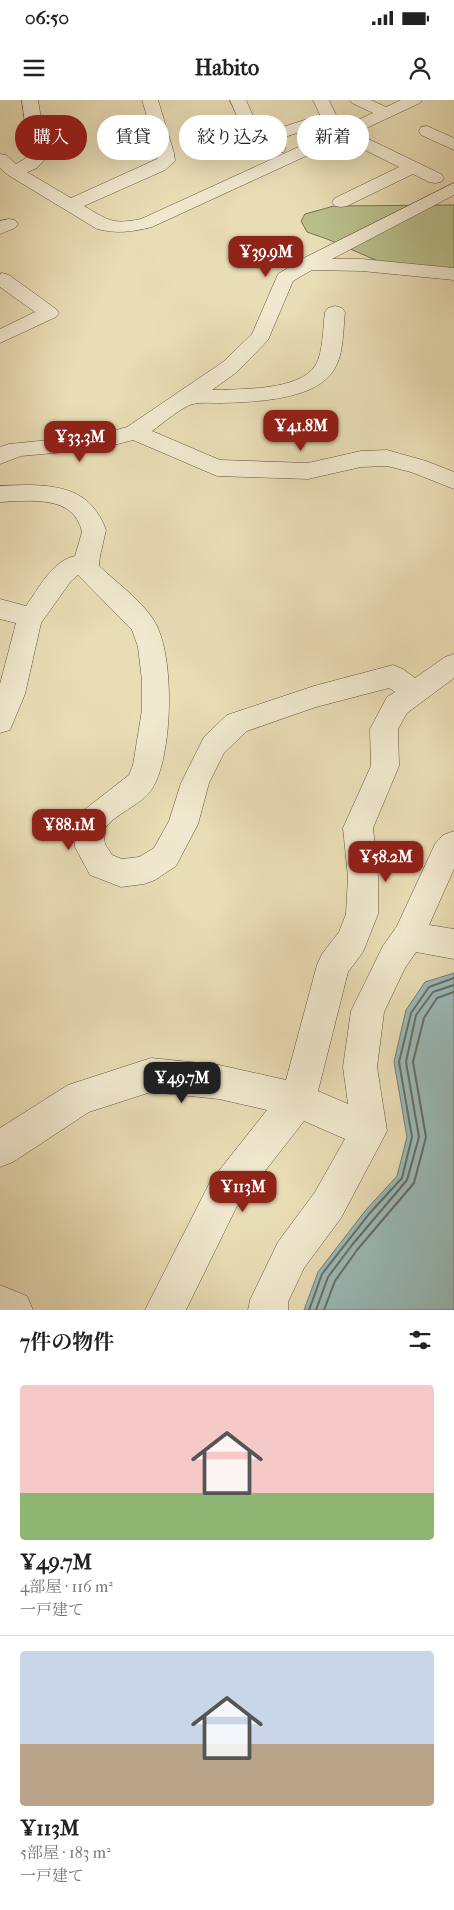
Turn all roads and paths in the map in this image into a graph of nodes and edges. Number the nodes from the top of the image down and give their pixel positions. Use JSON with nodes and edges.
{"nodes":[{"id":1,"x":30,"y":100,"type":"edge"},
{"id":2,"x":150,"y":100,"type":"edge"},
{"id":3,"x":238,"y":100,"type":"edge"},
{"id":4,"x":321,"y":100,"type":"edge"},
{"id":5,"x":358,"y":100,"type":"edge"},
{"id":6,"x":414,"y":100,"type":"edge"},
{"id":7,"x":387,"y":113,"type":"junction"},
{"id":8,"x":246,"y":115,"type":"edge"},
{"id":9,"x":369,"y":121,"type":"edge"},
{"id":10,"x":287,"y":130,"type":"edge"},
{"id":11,"x":427,"y":131,"type":"dead end"},
{"id":12,"x":369,"y":145,"type":"edge"},
{"id":13,"x":454,"y":145,"type":"edge"},
{"id":14,"x":287,"y":153,"type":"edge"},
{"id":15,"x":297,"y":154,"type":"edge"},
{"id":16,"x":293,"y":156,"type":"junction"},
{"id":17,"x":0,"y":160,"type":"edge"},
{"id":18,"x":413,"y":167,"type":"junction"},
{"id":19,"x":14,"y":171,"type":"junction"},
{"id":20,"x":435,"y":178,"type":"dead end"},
{"id":21,"x":454,"y":188,"type":"edge"},
{"id":22,"x":342,"y":202,"type":"dead end"},
{"id":23,"x":70,"y":205,"type":"junction"},
{"id":24,"x":308,"y":264,"type":"junction"},
{"id":25,"x":454,"y":274,"type":"edge"},
{"id":26,"x":1,"y":279,"type":"edge"},
{"id":27,"x":336,"y":312,"type":"dead end"},
{"id":28,"x":0,"y":337,"type":"edge"},
{"id":29,"x":187,"y":397,"type":"junction"},
{"id":30,"x":135,"y":432,"type":"junction"},
{"id":31,"x":6,"y":448,"type":"edge"},
{"id":32,"x":454,"y":480,"type":"edge"},
{"id":33,"x":0,"y":494,"type":"edge"},
{"id":34,"x":86,"y":563,"type":"junction"},
{"id":35,"x":0,"y":609,"type":"edge"},
{"id":36,"x":32,"y":617,"type":"junction"},
{"id":37,"x":454,"y":664,"type":"edge"},
{"id":38,"x":414,"y":692,"type":"junction"},
{"id":39,"x":0,"y":722,"type":"edge"},
{"id":40,"x":454,"y":844,"type":"edge"},
{"id":41,"x":408,"y":936,"type":"junction"},
{"id":42,"x":454,"y":944,"type":"edge"},
{"id":43,"x":298,"y":1100,"type":"junction"},
{"id":44,"x":369,"y":1131,"type":"junction"},
{"id":45,"x":0,"y":1149,"type":"edge"},
{"id":46,"x":0,"y":1304,"type":"edge"},
{"id":47,"x":13,"y":1310,"type":"edge"},
{"id":48,"x":165,"y":1310,"type":"edge"},
{"id":49,"x":268,"y":1310,"type":"edge"}],
"edges":[{"from":1,"to":19,"type":"street"},
{"from":2,"to":23,"type":"street"},
{"from":3,"to":8,"type":"street"},
{"from":4,"to":10,"type":"street"},
{"from":5,"to":7,"type":"street"},
{"from":6,"to":7,"type":"street"},
{"from":7,"to":9,"type":"street"},
{"from":11,"to":13,"type":"street"},
{"from":12,"to":18,"type":"street"},
{"from":14,"to":16,"type":"street"},
{"from":15,"to":16,"type":"street"},
{"from":16,"to":23,"type":"street"},
{"from":17,"to":19,"type":"street"},
{"from":18,"to":20,"type":"street"},
{"from":18,"to":22,"type":"street"},
{"from":19,"to":23,"type":"street"},
{"from":21,"to":24,"type":"street"},
{"from":24,"to":25,"type":"street"},
{"from":24,"to":29,"type":"street"},
{"from":26,"to":28,"type":"street"},
{"from":27,"to":29,"type":"street"},
{"from":29,"to":30,"type":"street"},
{"from":30,"to":31,"type":"street"},
{"from":30,"to":32,"type":"street"},
{"from":33,"to":34,"type":"street"},
{"from":34,"to":36,"type":"street"},
{"from":34,"to":38,"type":"street"},
{"from":35,"to":36,"type":"street"},
{"from":36,"to":39,"type":"street"},
{"from":37,"to":38,"type":"street"},
{"from":38,"to":43,"type":"street"},
{"from":40,"to":41,"type":"street"},
{"from":41,"to":42,"type":"street"},
{"from":41,"to":44,"type":"street"},
{"from":43,"to":44,"type":"street"},
{"from":43,"to":45,"type":"street"},
{"from":43,"to":48,"type":"street"},
{"from":44,"to":49,"type":"street"},
{"from":46,"to":47,"type":"street"}]}
